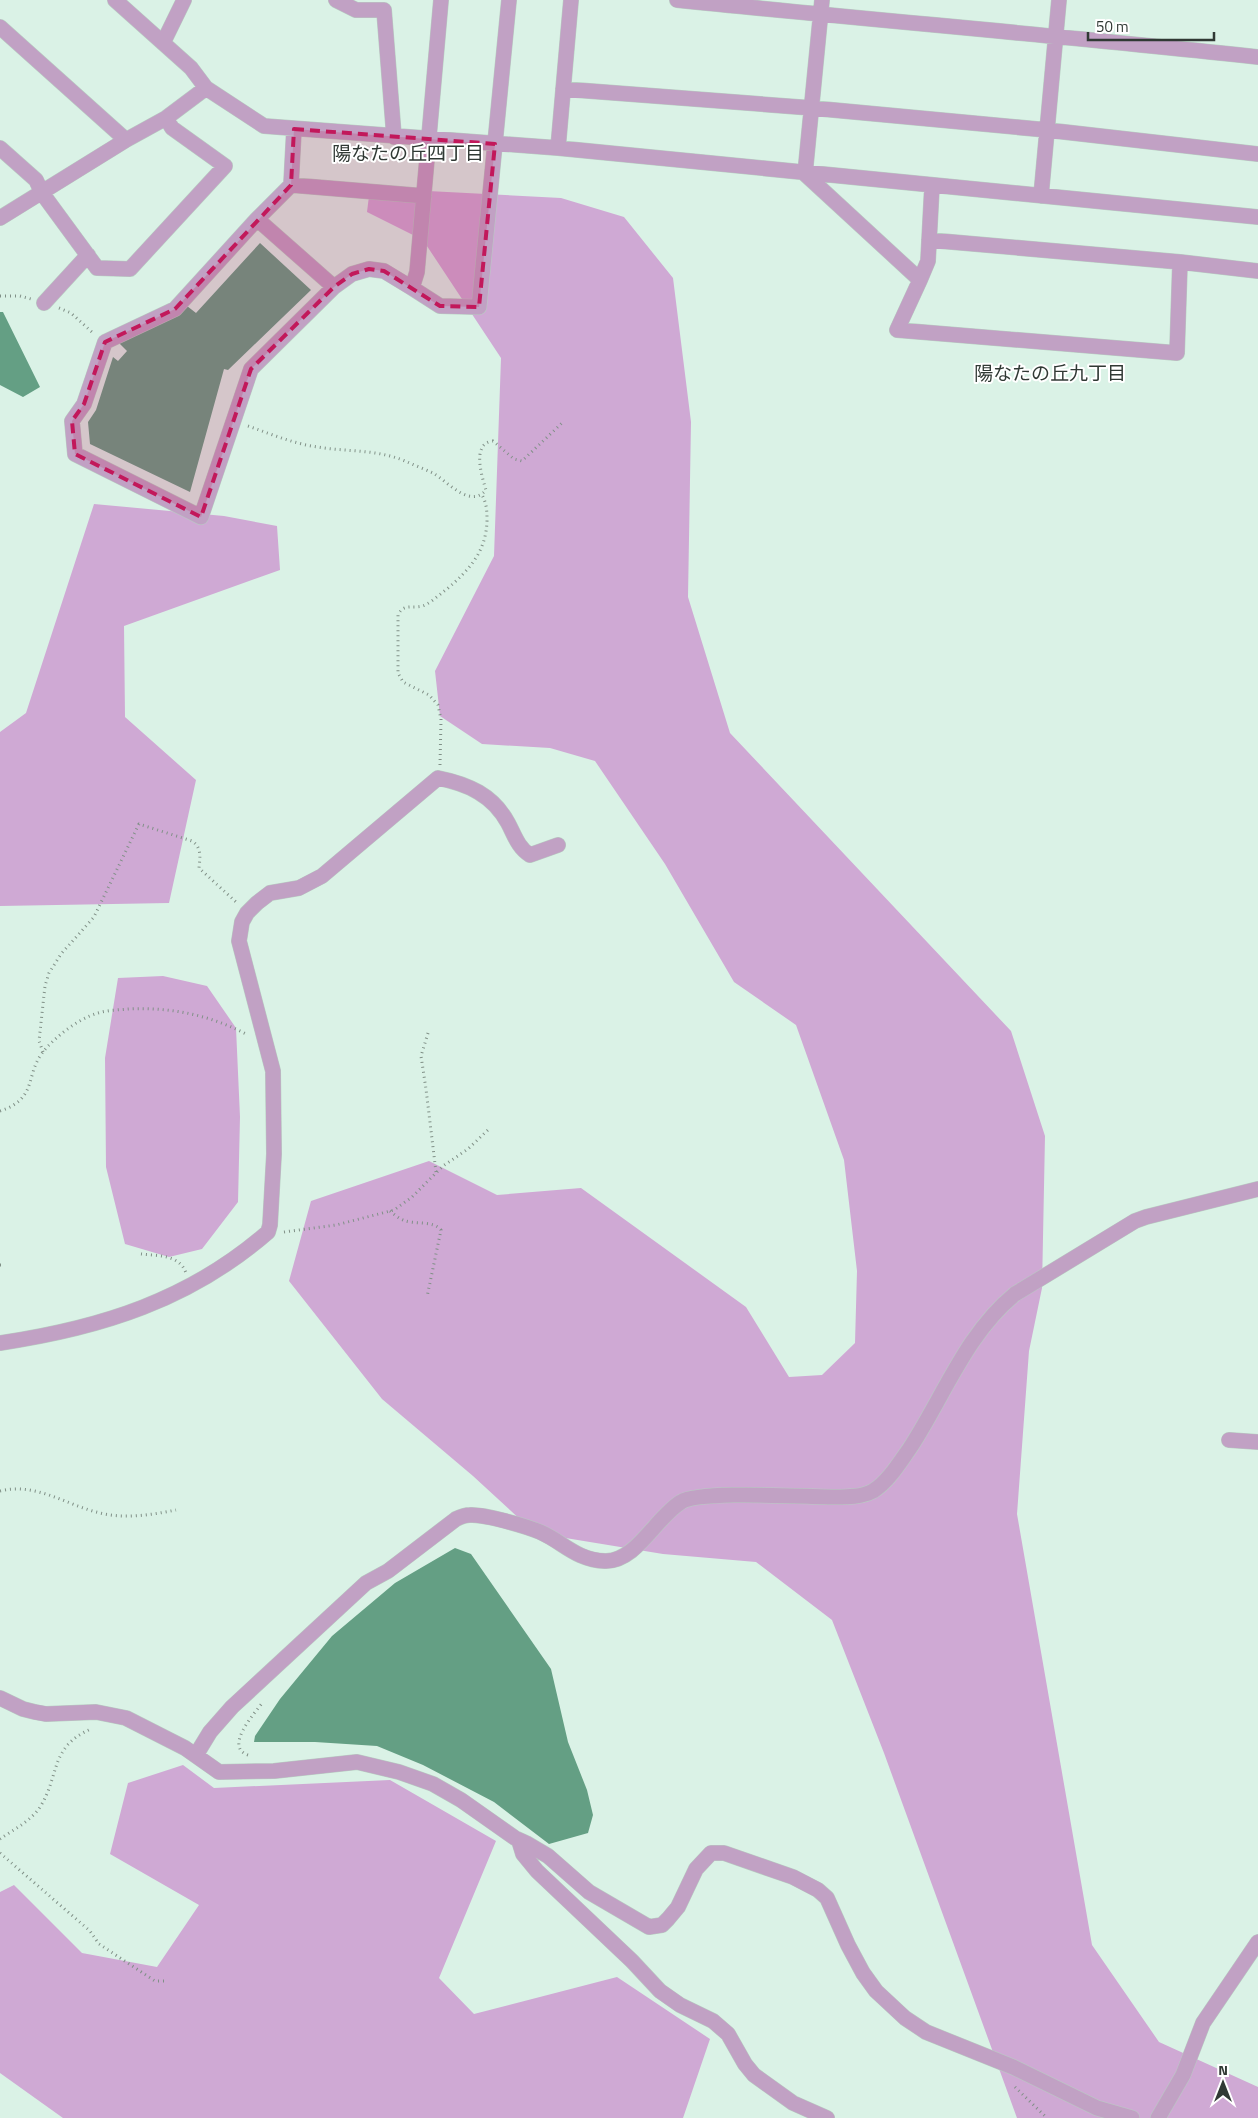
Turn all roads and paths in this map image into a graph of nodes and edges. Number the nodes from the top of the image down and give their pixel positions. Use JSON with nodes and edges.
{"nodes":[{"id":1,"x":115,"y":0,"type":"edge"},
{"id":2,"x":184,"y":0,"type":"edge"},
{"id":3,"x":336,"y":0,"type":"edge"},
{"id":4,"x":441,"y":0,"type":"edge"},
{"id":5,"x":509,"y":0,"type":"edge"},
{"id":6,"x":571,"y":0,"type":"edge"},
{"id":7,"x":677,"y":0,"type":"edge"},
{"id":8,"x":1059,"y":0,"type":"edge"},
{"id":9,"x":821,"y":7,"type":"edge"},
{"id":10,"x":0,"y":27,"type":"edge"},
{"id":11,"x":1056,"y":35,"type":"junction"},
{"id":12,"x":163,"y":43,"type":"junction"},
{"id":13,"x":1258,"y":57,"type":"edge"},
{"id":14,"x":206,"y":88,"type":"junction"},
{"id":15,"x":563,"y":88,"type":"junction"},
{"id":16,"x":812,"y":108,"type":"junction"},
{"id":17,"x":166,"y":118,"type":"junction"},
{"id":18,"x":294,"y":129,"type":"junction"},
{"id":19,"x":1047,"y":130,"type":"junction"},
{"id":20,"x":394,"y":137,"type":"junction"},
{"id":21,"x":126,"y":140,"type":"junction"},
{"id":22,"x":428,"y":140,"type":"junction"},
{"id":23,"x":495,"y":144,"type":"junction"},
{"id":24,"x":0,"y":148,"type":"edge"},
{"id":25,"x":558,"y":148,"type":"junction"},
{"id":26,"x":1258,"y":154,"type":"edge"},
{"id":27,"x":805,"y":174,"type":"junction"},
{"id":28,"x":291,"y":185,"type":"junction"},
{"id":29,"x":932,"y":186,"type":"junction"},
{"id":30,"x":42,"y":193,"type":"junction"},
{"id":31,"x":424,"y":196,"type":"junction"},
{"id":32,"x":1041,"y":196,"type":"junction"},
{"id":33,"x":1258,"y":217,"type":"edge"},
{"id":34,"x":0,"y":218,"type":"edge"},
{"id":35,"x":257,"y":219,"type":"junction"},
{"id":36,"x":929,"y":240,"type":"junction"},
{"id":37,"x":88,"y":255,"type":"junction"},
{"id":38,"x":1180,"y":262,"type":"junction"},
{"id":39,"x":1258,"y":271,"type":"edge"},
{"id":40,"x":920,"y":280,"type":"junction"},
{"id":41,"x":334,"y":287,"type":"junction"},
{"id":42,"x":412,"y":288,"type":"junction"},
{"id":43,"x":44,"y":303,"type":"dead end"},
{"id":44,"x":233,"y":421,"type":"junction"},
{"id":45,"x":562,"y":423,"type":"dead end"},
{"id":46,"x":482,"y":495,"type":"junction"},
{"id":47,"x":438,"y":778,"type":"junction"},
{"id":48,"x":558,"y":845,"type":"dead end"},
{"id":49,"x":247,"y":913,"type":"junction"},
{"id":50,"x":428,"y":1032,"type":"dead end"},
{"id":51,"x":43,"y":1052,"type":"junction"},
{"id":52,"x":268,"y":1054,"type":"junction"},
{"id":53,"x":0,"y":1111,"type":"edge"},
{"id":54,"x":490,"y":1128,"type":"dead end"},
{"id":55,"x":436,"y":1172,"type":"junction"},
{"id":56,"x":1258,"y":1189,"type":"edge"},
{"id":57,"x":390,"y":1211,"type":"junction"},
{"id":58,"x":268,"y":1232,"type":"junction"},
{"id":59,"x":141,"y":1254,"type":"dead end"},
{"id":60,"x":190,"y":1286,"type":"junction"},
{"id":61,"x":427,"y":1297,"type":"dead end"},
{"id":62,"x":0,"y":1343,"type":"edge"},
{"id":63,"x":1229,"y":1440,"type":"dead end"},
{"id":64,"x":1258,"y":1442,"type":"edge"},
{"id":65,"x":0,"y":1491,"type":"edge"},
{"id":66,"x":176,"y":1510,"type":"dead end"},
{"id":67,"x":0,"y":1698,"type":"edge"},
{"id":68,"x":263,"y":1701,"type":"dead end"},
{"id":69,"x":96,"y":1728,"type":"dead end"},
{"id":70,"x":196,"y":1754,"type":"junction"},
{"id":71,"x":255,"y":1756,"type":"dead end"},
{"id":72,"x":0,"y":1839,"type":"edge"},
{"id":73,"x":520,"y":1841,"type":"junction"},
{"id":74,"x":0,"y":1853,"type":"edge"},
{"id":75,"x":1258,"y":1942,"type":"edge"},
{"id":76,"x":165,"y":1981,"type":"dead end"},
{"id":77,"x":1013,"y":2067,"type":"junction"},
{"id":78,"x":827,"y":2118,"type":"edge"},
{"id":79,"x":1046,"y":2118,"type":"edge"},
{"id":80,"x":1132,"y":2118,"type":"edge"},
{"id":81,"x":1158,"y":2118,"type":"edge"}],
"edges":[{"from":1,"to":12,"type":"street"},
{"from":2,"to":12,"type":"street"},
{"from":3,"to":20,"type":"street"},
{"from":4,"to":22,"type":"street"},
{"from":5,"to":23,"type":"street"},
{"from":6,"to":15,"type":"street"},
{"from":7,"to":9,"type":"street"},
{"from":8,"to":11,"type":"street"},
{"from":9,"to":11,"type":"street"},
{"from":9,"to":16,"type":"street"},
{"from":10,"to":21,"type":"street"},
{"from":11,"to":13,"type":"street"},
{"from":11,"to":19,"type":"street"},
{"from":12,"to":14,"type":"street"},
{"from":14,"to":17,"type":"street"},
{"from":14,"to":18,"type":"street"},
{"from":15,"to":16,"type":"street"},
{"from":15,"to":25,"type":"street"},
{"from":16,"to":19,"type":"street"},
{"from":16,"to":27,"type":"street"},
{"from":17,"to":21,"type":"street"},
{"from":17,"to":37,"type":"street"},
{"from":18,"to":20,"type":"street"},
{"from":18,"to":28,"type":"street"},
{"from":19,"to":26,"type":"street"},
{"from":19,"to":32,"type":"street"},
{"from":20,"to":22,"type":"street"},
{"from":21,"to":30,"type":"street"},
{"from":22,"to":23,"type":"street"},
{"from":22,"to":31,"type":"street"},
{"from":23,"to":25,"type":"street"},
{"from":23,"to":42,"type":"street"},
{"from":24,"to":30,"type":"street"},
{"from":25,"to":27,"type":"street"},
{"from":27,"to":29,"type":"street"},
{"from":27,"to":40,"type":"street"},
{"from":28,"to":31,"type":"street"},
{"from":28,"to":35,"type":"street"},
{"from":29,"to":32,"type":"street"},
{"from":29,"to":36,"type":"street"},
{"from":30,"to":34,"type":"street"},
{"from":30,"to":37,"type":"street"},
{"from":31,"to":42,"type":"street"},
{"from":32,"to":33,"type":"street"},
{"from":35,"to":41,"type":"street"},
{"from":35,"to":44,"type":"street"},
{"from":36,"to":38,"type":"street"},
{"from":36,"to":40,"type":"street"},
{"from":37,"to":43,"type":"street"},
{"from":38,"to":39,"type":"street"},
{"from":38,"to":40,"type":"street"},
{"from":41,"to":42,"type":"street"},
{"from":41,"to":44,"type":"street"},
{"from":44,"to":46,"type":"path"},
{"from":45,"to":46,"type":"path"},
{"from":46,"to":47,"type":"path"},
{"from":47,"to":48,"type":"street"},
{"from":47,"to":49,"type":"street"},
{"from":49,"to":51,"type":"path"},
{"from":49,"to":52,"type":"street"},
{"from":50,"to":55,"type":"path"},
{"from":51,"to":52,"type":"path"},
{"from":51,"to":53,"type":"path"},
{"from":52,"to":58,"type":"street"},
{"from":54,"to":55,"type":"path"},
{"from":55,"to":57,"type":"path"},
{"from":56,"to":70,"type":"street"},
{"from":57,"to":58,"type":"path"},
{"from":57,"to":61,"type":"path"},
{"from":58,"to":60,"type":"street"},
{"from":59,"to":60,"type":"path"},
{"from":60,"to":62,"type":"street"},
{"from":63,"to":64,"type":"street"},
{"from":65,"to":66,"type":"path"},
{"from":67,"to":70,"type":"street"},
{"from":68,"to":71,"type":"path"},
{"from":69,"to":72,"type":"path"},
{"from":70,"to":73,"type":"street"},
{"from":73,"to":77,"type":"street"},
{"from":73,"to":78,"type":"street"},
{"from":74,"to":76,"type":"path"},
{"from":75,"to":81,"type":"street"},
{"from":77,"to":79,"type":"path"},
{"from":77,"to":80,"type":"street"}]}
